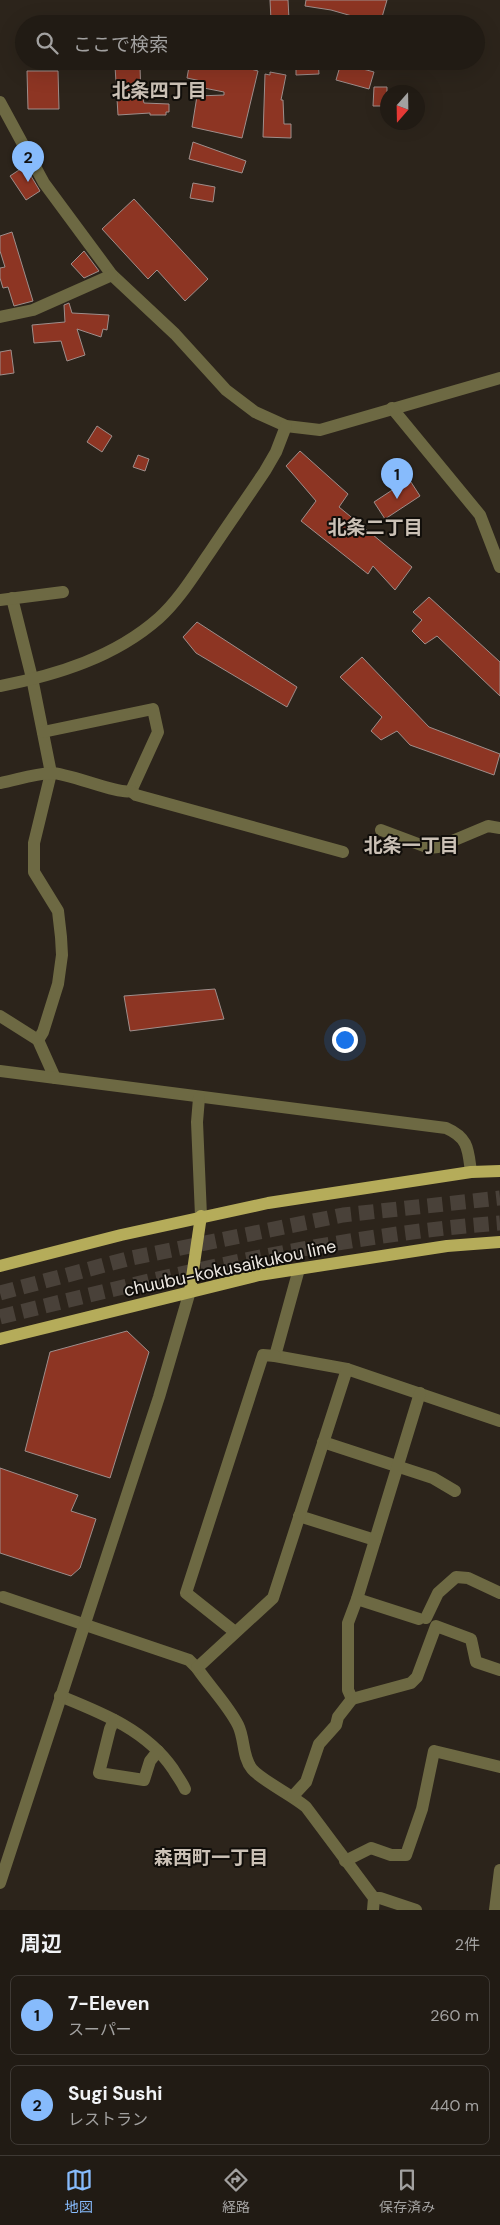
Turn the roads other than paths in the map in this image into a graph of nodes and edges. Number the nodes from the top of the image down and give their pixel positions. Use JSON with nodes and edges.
{"nodes":[{"id":1,"x":0,"y":102,"type":"edge"},
{"id":2,"x":112,"y":275,"type":"junction"},
{"id":3,"x":0,"y":317,"type":"edge"},
{"id":4,"x":500,"y":378,"type":"edge"},
{"id":5,"x":392,"y":408,"type":"junction"},
{"id":6,"x":286,"y":426,"type":"junction"},
{"id":7,"x":500,"y":567,"type":"edge"},
{"id":8,"x":62,"y":592,"type":"dead end"},
{"id":9,"x":6,"y":599,"type":"edge"},
{"id":10,"x":32,"y":678,"type":"junction"},
{"id":11,"x":0,"y":686,"type":"edge"},
{"id":12,"x":43,"y":732,"type":"junction"},
{"id":13,"x":51,"y":773,"type":"junction"},
{"id":14,"x":0,"y":783,"type":"edge"},
{"id":15,"x":131,"y":791,"type":"junction"},
{"id":16,"x":500,"y":828,"type":"edge"},
{"id":17,"x":381,"y":830,"type":"dead end"},
{"id":18,"x":342,"y":852,"type":"dead end"},
{"id":19,"x":0,"y":1016,"type":"edge"},
{"id":20,"x":38,"y":1040,"type":"junction"},
{"id":21,"x":2,"y":1075,"type":"edge"},
{"id":22,"x":55,"y":1078,"type":"junction"},
{"id":23,"x":199,"y":1098,"type":"junction"},
{"id":24,"x":500,"y":1171,"type":"edge"},
{"id":25,"x":471,"y":1172,"type":"junction"},
{"id":26,"x":202,"y":1216,"type":"junction"},
{"id":27,"x":500,"y":1242,"type":"edge"},
{"id":28,"x":0,"y":1266,"type":"edge"},
{"id":29,"x":299,"y":1269,"type":"junction"},
{"id":30,"x":190,"y":1291,"type":"junction"},
{"id":31,"x":0,"y":1339,"type":"edge"},
{"id":32,"x":275,"y":1356,"type":"junction"},
{"id":33,"x":347,"y":1369,"type":"junction"},
{"id":34,"x":420,"y":1393,"type":"junction"},
{"id":35,"x":500,"y":1421,"type":"edge"},
{"id":36,"x":323,"y":1442,"type":"junction"},
{"id":37,"x":398,"y":1466,"type":"junction"},
{"id":38,"x":455,"y":1491,"type":"dead end"},
{"id":39,"x":299,"y":1516,"type":"junction"},
{"id":40,"x":375,"y":1540,"type":"junction"},
{"id":41,"x":500,"y":1593,"type":"edge"},
{"id":42,"x":1,"y":1599,"type":"edge"},
{"id":43,"x":357,"y":1599,"type":"junction"},
{"id":44,"x":83,"y":1624,"type":"junction"},
{"id":45,"x":235,"y":1632,"type":"junction"},
{"id":46,"x":197,"y":1668,"type":"junction"},
{"id":47,"x":500,"y":1670,"type":"edge"},
{"id":48,"x":60,"y":1696,"type":"junction"},
{"id":49,"x":352,"y":1699,"type":"junction"},
{"id":50,"x":114,"y":1720,"type":"junction"},
{"id":51,"x":158,"y":1752,"type":"junction"},
{"id":52,"x":500,"y":1767,"type":"edge"},
{"id":53,"x":185,"y":1789,"type":"dead end"},
{"id":54,"x":294,"y":1796,"type":"junction"},
{"id":55,"x":345,"y":1860,"type":"junction"},
{"id":56,"x":500,"y":1870,"type":"edge"},
{"id":57,"x":0,"y":1883,"type":"edge"},
{"id":58,"x":373,"y":1904,"type":"edge"},
{"id":59,"x":416,"y":1910,"type":"edge"},
{"id":60,"x":495,"y":1910,"type":"edge"}],
"edges":[{"from":1,"to":2,"type":"street"},
{"from":2,"to":3,"type":"street"},
{"from":2,"to":6,"type":"street"},
{"from":4,"to":5,"type":"street"},
{"from":5,"to":6,"type":"street"},
{"from":5,"to":7,"type":"street"},
{"from":6,"to":10,"type":"street"},
{"from":8,"to":9,"type":"street"},
{"from":9,"to":10,"type":"street"},
{"from":10,"to":11,"type":"street"},
{"from":10,"to":12,"type":"street"},
{"from":12,"to":13,"type":"street"},
{"from":12,"to":15,"type":"street"},
{"from":13,"to":14,"type":"street"},
{"from":13,"to":15,"type":"street"},
{"from":13,"to":20,"type":"street"},
{"from":15,"to":18,"type":"street"},
{"from":16,"to":17,"type":"street"},
{"from":19,"to":20,"type":"street"},
{"from":20,"to":22,"type":"street"},
{"from":21,"to":22,"type":"street"},
{"from":22,"to":23,"type":"street"},
{"from":23,"to":25,"type":"street"},
{"from":23,"to":26,"type":"street"},
{"from":24,"to":25,"type":"main road"},
{"from":25,"to":26,"type":"main road"},
{"from":26,"to":28,"type":"main road"},
{"from":26,"to":30,"type":"main road"},
{"from":27,"to":29,"type":"main road","name":"chuubu-kokusaikukou line"},
{"from":29,"to":30,"type":"main road","name":"chuubu-kokusaikukou line"},
{"from":29,"to":32,"type":"street"},
{"from":30,"to":31,"type":"main road","name":"chuubu-kokusaikukou line"},
{"from":30,"to":44,"type":"street"},
{"from":32,"to":33,"type":"street"},
{"from":32,"to":45,"type":"street"},
{"from":33,"to":34,"type":"street"},
{"from":33,"to":36,"type":"street"},
{"from":34,"to":35,"type":"street"},
{"from":34,"to":37,"type":"street"},
{"from":36,"to":37,"type":"street"},
{"from":36,"to":39,"type":"street"},
{"from":37,"to":38,"type":"street"},
{"from":37,"to":40,"type":"street"},
{"from":39,"to":40,"type":"street"},
{"from":39,"to":45,"type":"street"},
{"from":40,"to":43,"type":"street"},
{"from":41,"to":43,"type":"street"},
{"from":42,"to":44,"type":"street"},
{"from":43,"to":49,"type":"street"},
{"from":44,"to":46,"type":"street"},
{"from":44,"to":48,"type":"street"},
{"from":45,"to":46,"type":"street"},
{"from":46,"to":54,"type":"street"},
{"from":47,"to":49,"type":"street"},
{"from":48,"to":50,"type":"street"},
{"from":48,"to":57,"type":"street"},
{"from":49,"to":54,"type":"street"},
{"from":50,"to":51,"type":"street"},
{"from":50,"to":51,"type":"street"},
{"from":51,"to":53,"type":"street"},
{"from":52,"to":55,"type":"street"},
{"from":54,"to":55,"type":"street"},
{"from":55,"to":58,"type":"street"},
{"from":56,"to":60,"type":"street"},
{"from":58,"to":59,"type":"street"}]}
